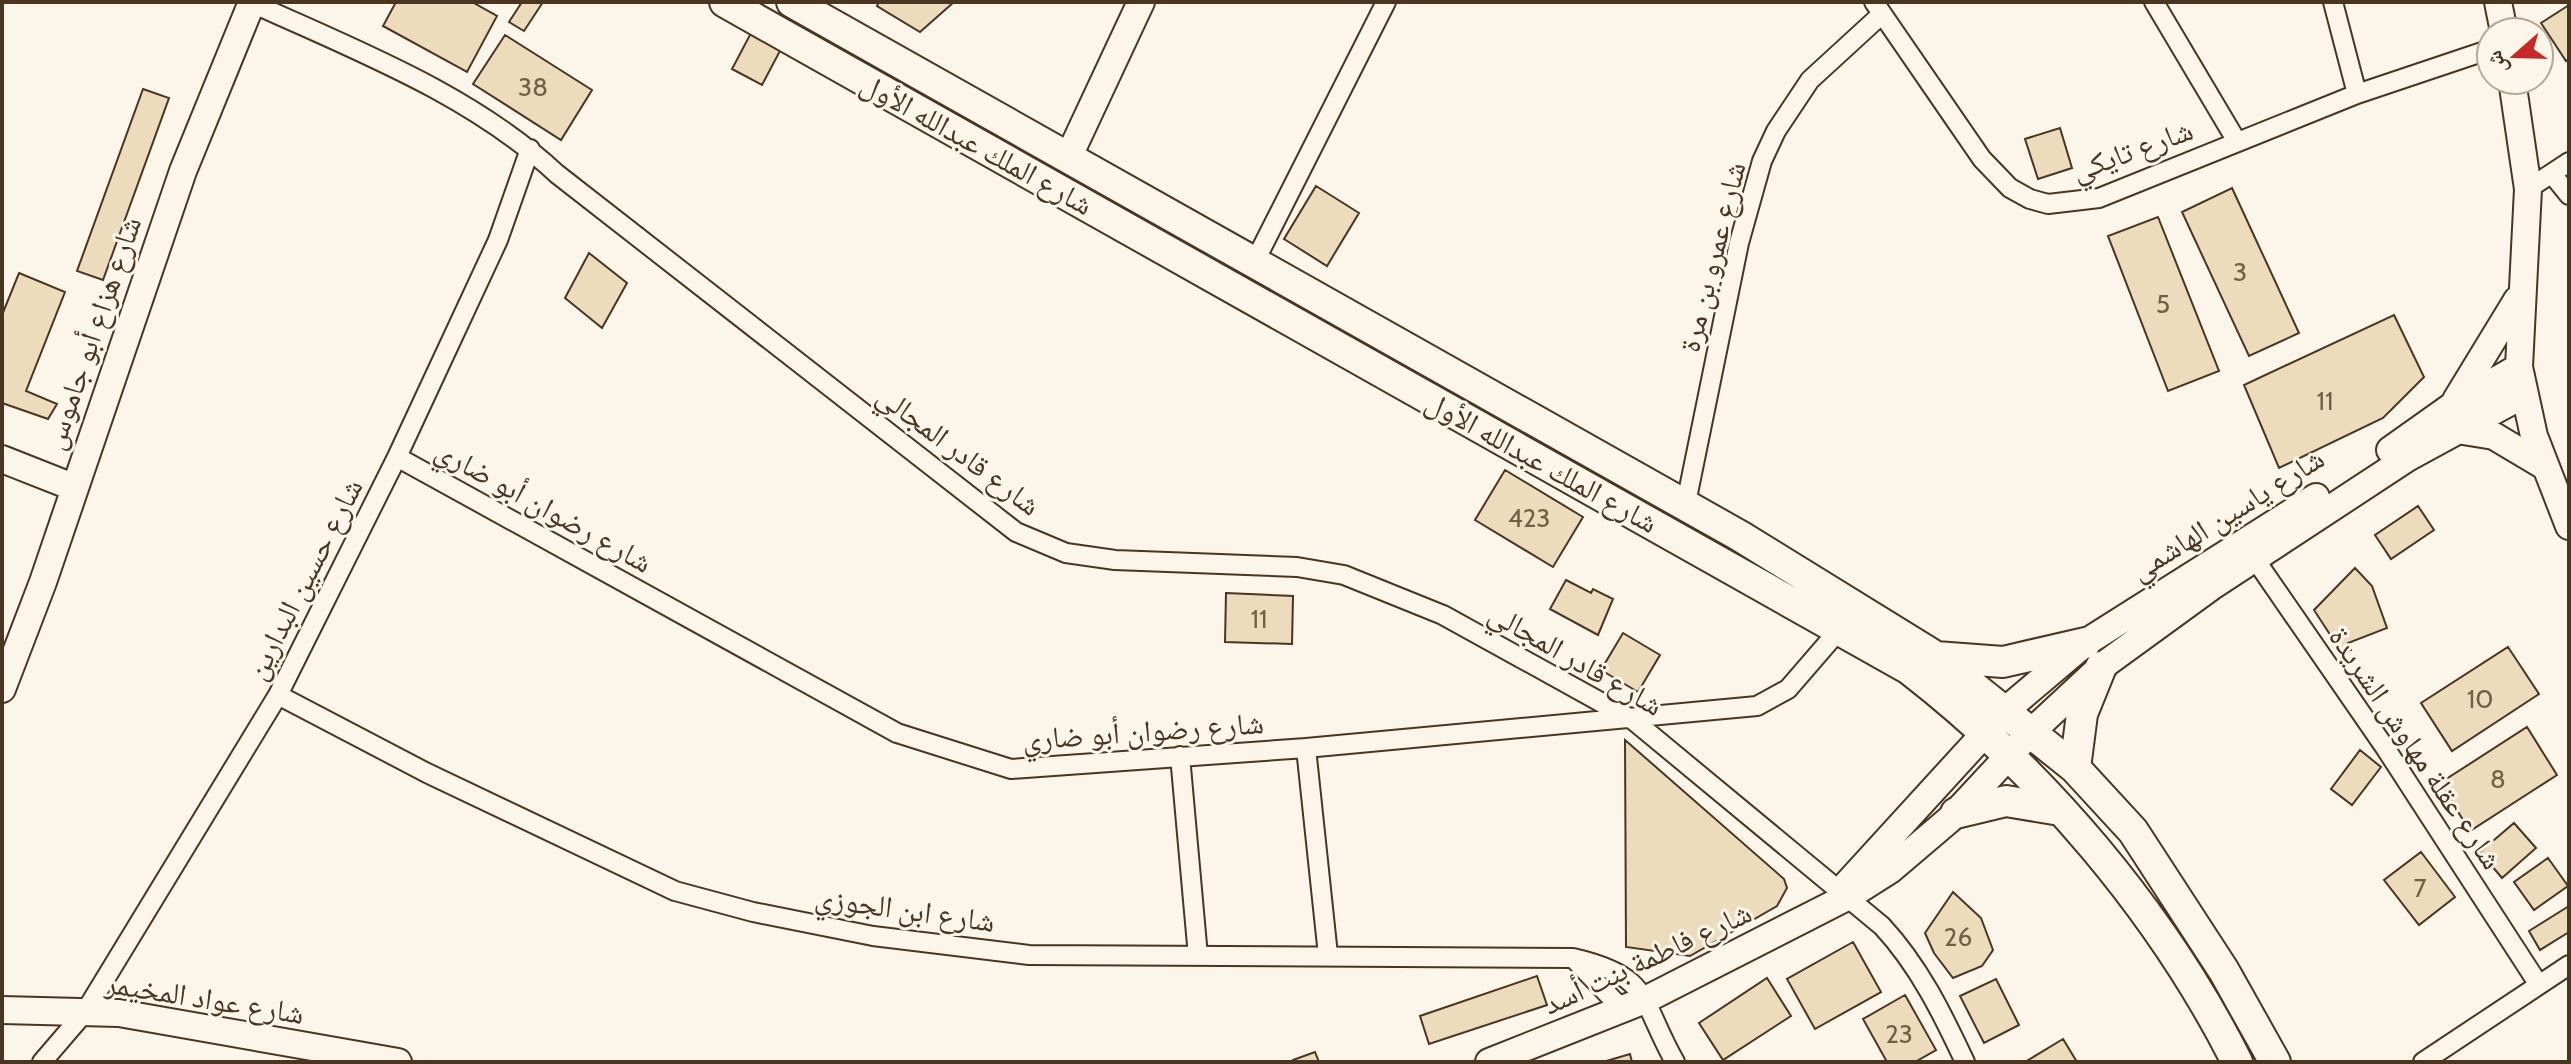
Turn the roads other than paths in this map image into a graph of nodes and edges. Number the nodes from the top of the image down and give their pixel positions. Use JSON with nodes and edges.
{"nodes":[{"id":1,"x":251,"y":2,"type":"edge"},
{"id":2,"x":725,"y":2,"type":"edge"},
{"id":3,"x":1141,"y":2,"type":"edge"},
{"id":4,"x":1386,"y":2,"type":"edge"},
{"id":5,"x":2154,"y":2,"type":"edge"},
{"id":6,"x":2333,"y":2,"type":"edge"},
{"id":7,"x":807,"y":6,"type":"edge"},
{"id":8,"x":1878,"y":8,"type":"edge"},
{"id":9,"x":2475,"y":54,"type":"edge"},
{"id":10,"x":2357,"y":94,"type":"junction"},
{"id":11,"x":2514,"y":96,"type":"edge"},
{"id":12,"x":2236,"y":140,"type":"junction"},
{"id":13,"x":530,"y":149,"type":"junction"},
{"id":14,"x":1069,"y":156,"type":"junction"},
{"id":15,"x":2569,"y":162,"type":"edge"},
{"id":16,"x":2552,"y":174,"type":"junction"},
{"id":17,"x":2528,"y":189,"type":"junction"},
{"id":18,"x":2569,"y":195,"type":"edge"},
{"id":19,"x":1255,"y":261,"type":"junction"},
{"id":20,"x":2525,"y":287,"type":"junction"},
{"id":21,"x":2519,"y":367,"type":"junction"},
{"id":22,"x":2523,"y":395,"type":"junction"},
{"id":23,"x":2455,"y":418,"type":"junction"},
{"id":24,"x":397,"y":457,"type":"junction"},
{"id":25,"x":2,"y":459,"type":"edge"},
{"id":26,"x":2546,"y":467,"type":"junction"},
{"id":27,"x":73,"y":487,"type":"junction"},
{"id":28,"x":1685,"y":508,"type":"junction"},
{"id":29,"x":2569,"y":526,"type":"edge"},
{"id":30,"x":2249,"y":550,"type":"junction"},
{"id":31,"x":1839,"y":630,"type":"junction"},
{"id":32,"x":2093,"y":655,"type":"junction"},
{"id":33,"x":1936,"y":657,"type":"junction"},
{"id":34,"x":2,"y":689,"type":"edge"},
{"id":35,"x":278,"y":695,"type":"junction"},
{"id":36,"x":2006,"y":710,"type":"junction"},
{"id":37,"x":1633,"y":720,"type":"junction"},
{"id":38,"x":2030,"y":733,"type":"junction"},
{"id":39,"x":1983,"y":735,"type":"junction"},
{"id":40,"x":1306,"y":748,"type":"junction"},
{"id":41,"x":1180,"y":756,"type":"junction"},
{"id":42,"x":2009,"y":759,"type":"junction"},
{"id":43,"x":2075,"y":768,"type":"junction"},
{"id":44,"x":2060,"y":810,"type":"junction"},
{"id":45,"x":1956,"y":813,"type":"junction"},
{"id":46,"x":1840,"y":896,"type":"junction"},
{"id":47,"x":1328,"y":955,"type":"junction"},
{"id":48,"x":1198,"y":956,"type":"junction"},
{"id":49,"x":1573,"y":958,"type":"junction"},
{"id":50,"x":2569,"y":965,"type":"edge"},
{"id":51,"x":2539,"y":985,"type":"junction"},
{"id":52,"x":1634,"y":1005,"type":"junction"},
{"id":53,"x":2,"y":1010,"type":"edge"},
{"id":54,"x":85,"y":1012,"type":"junction"},
{"id":55,"x":42,"y":1062,"type":"edge"},
{"id":56,"x":398,"y":1062,"type":"edge"},
{"id":57,"x":1489,"y":1062,"type":"edge"},
{"id":58,"x":1675,"y":1062,"type":"edge"},
{"id":59,"x":1965,"y":1062,"type":"edge"},
{"id":60,"x":2237,"y":1062,"type":"edge"},
{"id":61,"x":2275,"y":1062,"type":"edge"},
{"id":62,"x":2423,"y":1062,"type":"edge"}],
"edges":[{"from":1,"to":13,"type":"street","name":"شارع قادر المجالي"},
{"from":1,"to":27,"type":"street","name":"شارع هزاع أبو جاموس"},
{"from":2,"to":31,"type":"main road","name":"شارع الملك عبدالله الأول"},
{"from":3,"to":14,"type":"street"},
{"from":4,"to":19,"type":"street"},
{"from":5,"to":12,"type":"street"},
{"from":6,"to":10,"type":"street"},
{"from":7,"to":14,"type":"main road","name":"شارع الملك عبدالله الأول"},
{"from":8,"to":12,"type":"street","name":"شارع تايكي"},
{"from":8,"to":28,"type":"street","name":"شارع عمرو بن مرة"},
{"from":9,"to":10,"type":"street","name":"شارع تايكي"},
{"from":10,"to":12,"type":"street","name":"شارع تايكي"},
{"from":11,"to":17,"type":"street"},
{"from":13,"to":24,"type":"street","name":"شارع حسين البدارين"},
{"from":13,"to":37,"type":"street","name":"شارع قادر المجالي"},
{"from":14,"to":19,"type":"main road","name":"شارع الملك عبدالله الأول"},
{"from":15,"to":16,"type":"street"},
{"from":16,"to":17,"type":"street"},
{"from":16,"to":18,"type":"street"},
{"from":17,"to":20,"type":"street"},
{"from":19,"to":28,"type":"main road","name":"شارع الملك عبدالله الأول"},
{"from":20,"to":21,"type":"street"},
{"from":20,"to":23,"type":"street"},
{"from":21,"to":22,"type":"street"},
{"from":21,"to":23,"type":"street","name":"شارع ياسين الهاشمي"},
{"from":22,"to":23,"type":"street","name":"شارع ياسين الهاشمي"},
{"from":22,"to":26,"type":"street"},
{"from":23,"to":26,"type":"street"},
{"from":23,"to":30,"type":"street","name":"شارع ياسين الهاشمي"},
{"from":24,"to":35,"type":"street","name":"شارع حسين البدارين"},
{"from":24,"to":41,"type":"street","name":"شارع رضوان أبو ضاري"},
{"from":25,"to":27,"type":"street"},
{"from":26,"to":29,"type":"street"},
{"from":27,"to":34,"type":"street","name":"شارع هزاع أبو جاموس"},
{"from":28,"to":33,"type":"main road","name":"شارع الملك عبدالله الأول"},
{"from":30,"to":32,"type":"street","name":"شارع ياسين الهاشمي"},
{"from":30,"to":51,"type":"street","name":"شارع عقلة مهاوش الشريدة"},
{"from":31,"to":37,"type":"street","name":"شارع رضوان أبو ضاري"},
{"from":31,"to":39,"type":"main road","name":"شارع الملك عبدالله الأول"},
{"from":32,"to":33,"type":"main road"},
{"from":32,"to":36,"type":"street","name":"شارع ياسين الهاشمي"},
{"from":32,"to":38,"type":"street","name":"شارع ياسين الهاشمي"},
{"from":32,"to":43,"type":"main road"},
{"from":33,"to":36,"type":"main road","name":"شارع الملك عبدالله الأول"},
{"from":35,"to":48,"type":"street","name":"شارع ابن الجوزي"},
{"from":35,"to":54,"type":"street","name":"شارع حسين البدارين"},
{"from":36,"to":38,"type":"main road","name":"شارع الملك عبدالله الأول"},
{"from":36,"to":39,"type":"street","name":"شارع ياسين الهاشمي"},
{"from":37,"to":40,"type":"street","name":"شارع رضوان أبو ضاري"},
{"from":37,"to":46,"type":"street","name":"شارع قادر المجالي"},
{"from":38,"to":42,"type":"street","name":"شارع ياسين الهاشمي"},
{"from":38,"to":43,"type":"main road","name":"شارع الملك عبدالله الأول"},
{"from":39,"to":42,"type":"main road","name":"شارع الملك عبدالله الأول"},
{"from":39,"to":46,"type":"street","name":"شارع فاطمة بنت أسد"},
{"from":40,"to":41,"type":"street","name":"شارع رضوان أبو ضاري"},
{"from":40,"to":47,"type":"street"},
{"from":41,"to":48,"type":"street"},
{"from":42,"to":44,"type":"main road","name":"شارع الملك عبدالله الأول"},
{"from":42,"to":45,"type":"street","name":"شارع فاطمة بنت أسد"},
{"from":43,"to":61,"type":"main road","name":"شارع الملك عبدالله الأول"},
{"from":44,"to":45,"type":"main road"},
{"from":44,"to":60,"type":"main road","name":"شارع الملك عبدالله الأول"},
{"from":45,"to":46,"type":"street","name":"شارع فاطمة بنت أسد"},
{"from":46,"to":52,"type":"street","name":"شارع فاطمة بنت أسد"},
{"from":46,"to":59,"type":"street","name":"شارع قادر المجالي"},
{"from":47,"to":48,"type":"street","name":"شارع ابن الجوزي"},
{"from":47,"to":49,"type":"street","name":"شارع ابن الجوزي"},
{"from":49,"to":52,"type":"street"},
{"from":49,"to":52,"type":"street","name":"شارع ابن الجوزي"},
{"from":50,"to":51,"type":"street"},
{"from":51,"to":62,"type":"street"},
{"from":52,"to":57,"type":"street","name":"شارع فاطمة بنت أسد"},
{"from":52,"to":58,"type":"street"},
{"from":53,"to":54,"type":"street","name":"شارع عواد المخيمر"},
{"from":54,"to":55,"type":"street","name":"شارع حسين البدارين"},
{"from":54,"to":56,"type":"street","name":"شارع عواد المخيمر"}]}
